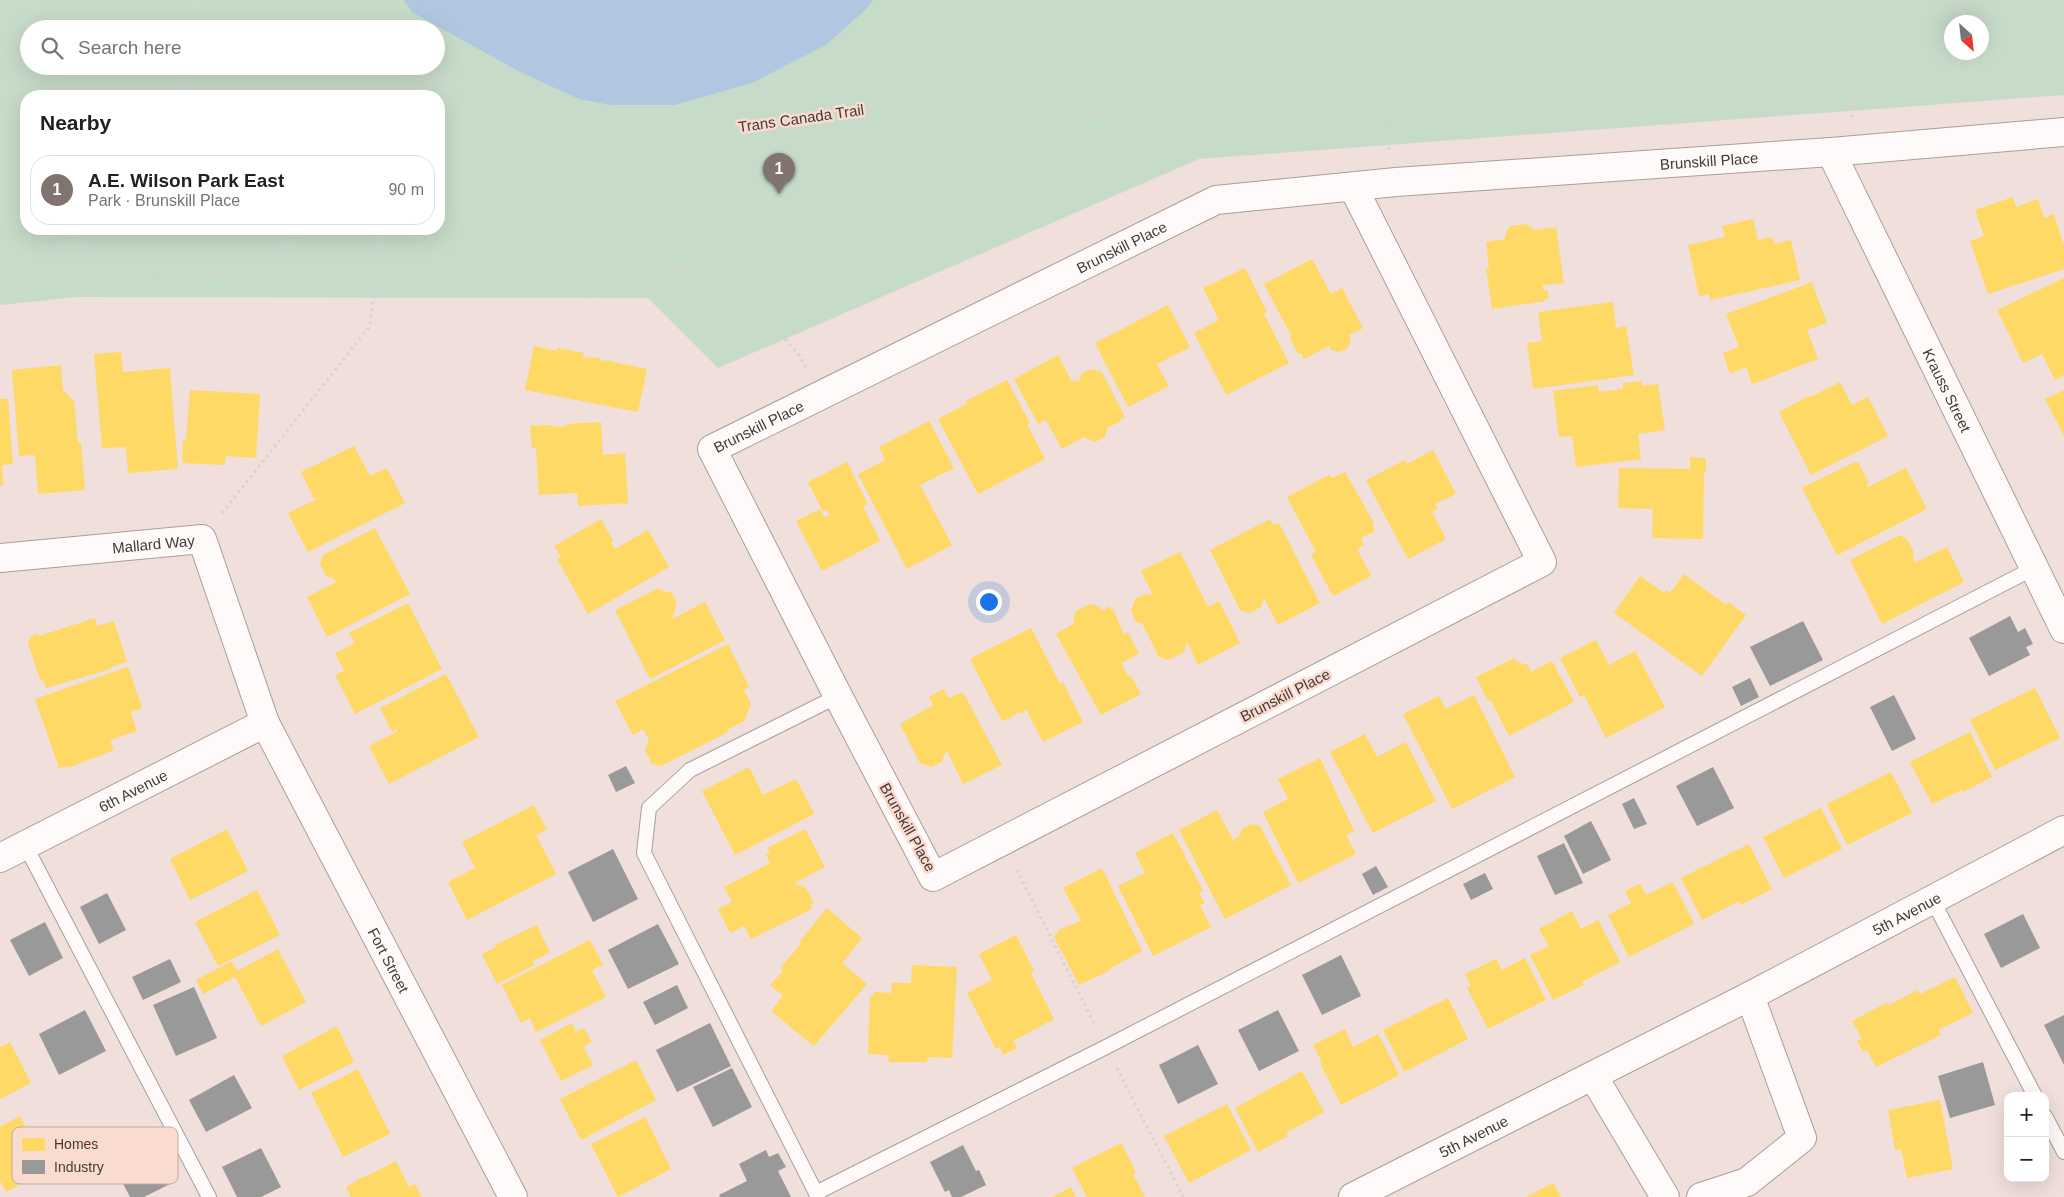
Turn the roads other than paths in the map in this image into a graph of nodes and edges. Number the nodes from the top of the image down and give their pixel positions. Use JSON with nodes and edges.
{"nodes":[{"id":1,"x":2064,"y":132,"type":"edge"},
{"id":2,"x":1831,"y":152,"type":"junction"},
{"id":3,"x":1353,"y":187,"type":"junction"},
{"id":4,"x":0,"y":558,"type":"edge"},
{"id":5,"x":2034,"y":568,"type":"junction"},
{"id":6,"x":2064,"y":629,"type":"edge"},
{"id":7,"x":838,"y":696,"type":"junction"},
{"id":8,"x":265,"y":723,"type":"junction"},
{"id":9,"x":2064,"y":830,"type":"edge"},
{"id":10,"x":25,"y":845,"type":"junction"},
{"id":11,"x":0,"y":858,"type":"edge"},
{"id":12,"x":1932,"y":899,"type":"junction"},
{"id":13,"x":1750,"y":996,"type":"junction"},
{"id":14,"x":1594,"y":1076,"type":"junction"},
{"id":15,"x":2033,"y":1092,"type":"edge"},
{"id":16,"x":2049,"y":1124,"type":"edge"},
{"id":17,"x":172,"y":1127,"type":"edge"},
{"id":18,"x":178,"y":1139,"type":"edge"},
{"id":19,"x":2064,"y":1152,"type":"edge"},
{"id":20,"x":1370,"y":1193,"type":"edge"},
{"id":21,"x":817,"y":1195,"type":"edge"},
{"id":22,"x":208,"y":1197,"type":"edge"},
{"id":23,"x":513,"y":1197,"type":"edge"},
{"id":24,"x":1665,"y":1197,"type":"edge"},
{"id":25,"x":1701,"y":1197,"type":"edge"}],
"edges":[{"from":1,"to":2,"type":"street","name":"Brunskill Place"},
{"from":2,"to":3,"type":"street","name":"Brunskill Place"},
{"from":2,"to":5,"type":"street","name":"Krauss Street"},
{"from":3,"to":7,"type":"street","name":"Brunskill Place"},
{"from":3,"to":7,"type":"street","name":"Brunskill Place"},
{"from":4,"to":8,"type":"street","name":"Mallard Way"},
{"from":5,"to":6,"type":"street","name":"Krauss Street"},
{"from":5,"to":21,"type":"lane"},
{"from":7,"to":21,"type":"lane"},
{"from":8,"to":10,"type":"street","name":"6th Avenue"},
{"from":8,"to":23,"type":"street","name":"Fort Street"},
{"from":9,"to":12,"type":"street","name":"5th Avenue"},
{"from":10,"to":11,"type":"street","name":"6th Avenue"},
{"from":10,"to":17,"type":"lane"},
{"from":12,"to":13,"type":"street","name":"5th Avenue"},
{"from":12,"to":15,"type":"lane"},
{"from":13,"to":14,"type":"street","name":"5th Avenue"},
{"from":13,"to":25,"type":"street"},
{"from":14,"to":20,"type":"street","name":"5th Avenue"},
{"from":14,"to":24,"type":"street"},
{"from":16,"to":19,"type":"lane"},
{"from":18,"to":22,"type":"lane"}]}
